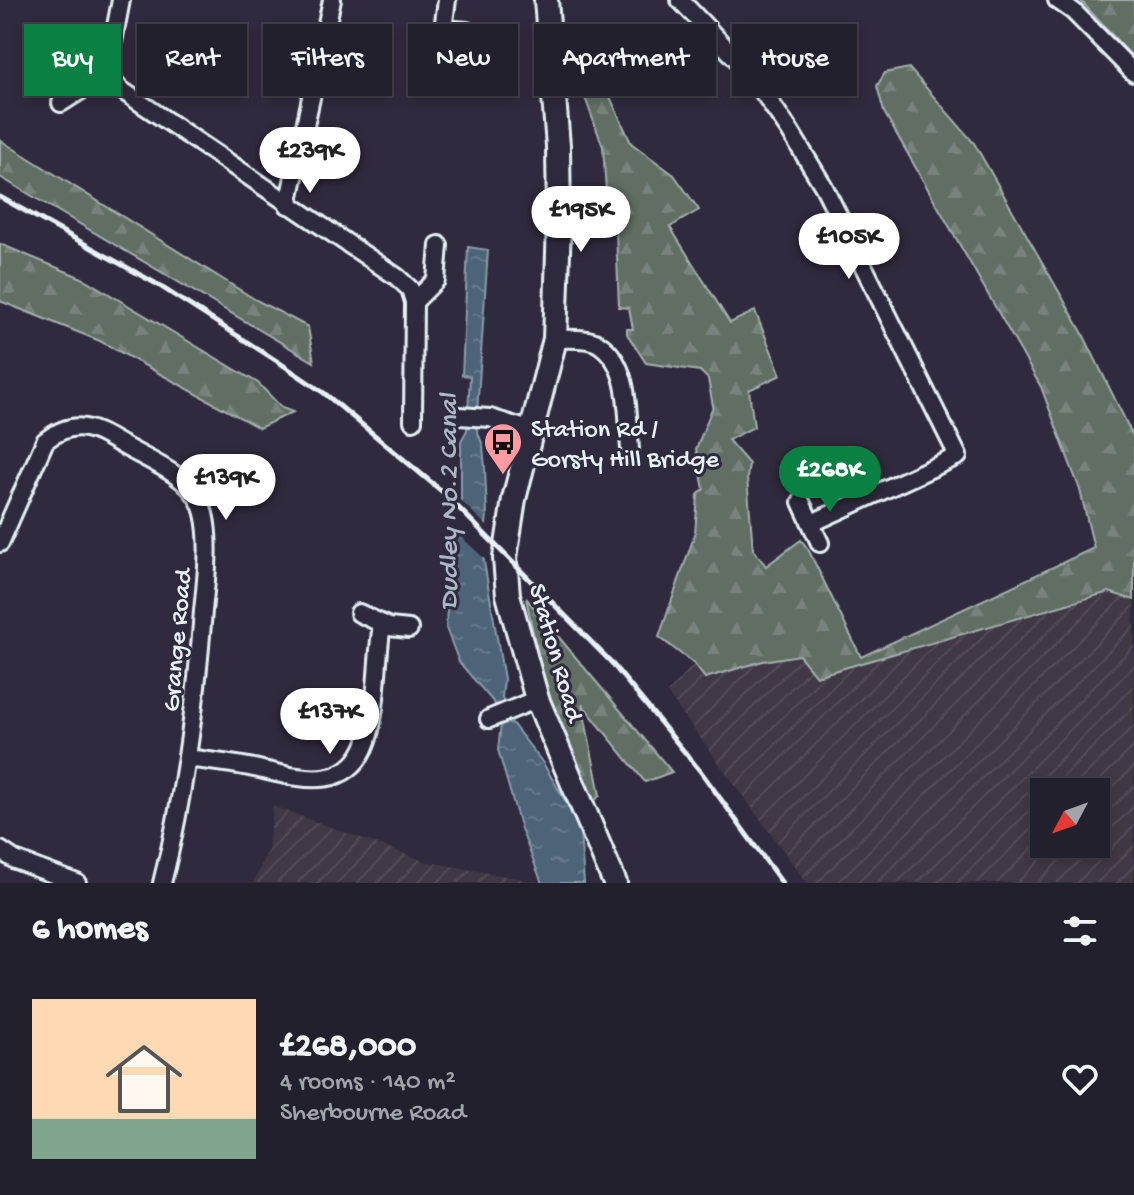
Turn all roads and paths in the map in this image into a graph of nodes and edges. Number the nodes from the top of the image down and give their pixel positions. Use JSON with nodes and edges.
{"nodes":[{"id":1,"x":121,"y":0,"type":"edge"},
{"id":2,"x":332,"y":0,"type":"edge"},
{"id":3,"x":447,"y":0,"type":"edge"},
{"id":4,"x":546,"y":0,"type":"edge"},
{"id":5,"x":680,"y":0,"type":"edge"},
{"id":6,"x":1057,"y":0,"type":"edge"},
{"id":7,"x":116,"y":24,"type":"edge"},
{"id":8,"x":444,"y":24,"type":"edge"},
{"id":9,"x":1134,"y":73,"type":"edge"},
{"id":10,"x":121,"y":90,"type":"edge"},
{"id":11,"x":72,"y":96,"type":"edge"},
{"id":12,"x":61,"y":103,"type":"dead end"},
{"id":13,"x":288,"y":205,"type":"junction"},
{"id":14,"x":439,"y":245,"type":"dead end"},
{"id":15,"x":414,"y":302,"type":"junction"},
{"id":16,"x":555,"y":339,"type":"junction"},
{"id":17,"x":459,"y":416,"type":"dead end"},
{"id":18,"x":413,"y":421,"type":"dead end"},
{"id":19,"x":532,"y":431,"type":"junction"},
{"id":20,"x":630,"y":449,"type":"dead end"},
{"id":21,"x":801,"y":502,"type":"dead end"},
{"id":22,"x":812,"y":523,"type":"junction"},
{"id":23,"x":0,"y":543,"type":"edge"},
{"id":24,"x":820,"y":543,"type":"dead end"},
{"id":25,"x":359,"y":613,"type":"dead end"},
{"id":26,"x":382,"y":624,"type":"junction"},
{"id":27,"x":409,"y":629,"type":"dead end"},
{"id":28,"x":530,"y":703,"type":"junction"},
{"id":29,"x":489,"y":719,"type":"dead end"},
{"id":30,"x":187,"y":758,"type":"junction"},
{"id":31,"x":0,"y":850,"type":"edge"},
{"id":32,"x":77,"y":883,"type":"edge"},
{"id":33,"x":162,"y":883,"type":"edge"},
{"id":34,"x":615,"y":883,"type":"edge"}],
"edges":[{"from":1,"to":7,"type":"street"},
{"from":2,"to":13,"type":"street"},
{"from":3,"to":8,"type":"street"},
{"from":4,"to":16,"type":"street","name":"Station Road"},
{"from":5,"to":22,"type":"street"},
{"from":6,"to":9,"type":"street"},
{"from":10,"to":13,"type":"street"},
{"from":11,"to":12,"type":"street"},
{"from":13,"to":15,"type":"street"},
{"from":14,"to":15,"type":"street"},
{"from":15,"to":18,"type":"street"},
{"from":16,"to":19,"type":"street","name":"Station Road"},
{"from":16,"to":20,"type":"street"},
{"from":17,"to":19,"type":"street"},
{"from":19,"to":28,"type":"street","name":"Station Road"},
{"from":21,"to":22,"type":"street"},
{"from":22,"to":24,"type":"street"},
{"from":23,"to":30,"type":"street","name":"Grange Road"},
{"from":25,"to":26,"type":"street"},
{"from":26,"to":27,"type":"street"},
{"from":26,"to":30,"type":"street"},
{"from":28,"to":29,"type":"street"},
{"from":28,"to":34,"type":"street","name":"Station Road"},
{"from":30,"to":33,"type":"street","name":"Grange Road"},
{"from":31,"to":32,"type":"street"}]}
